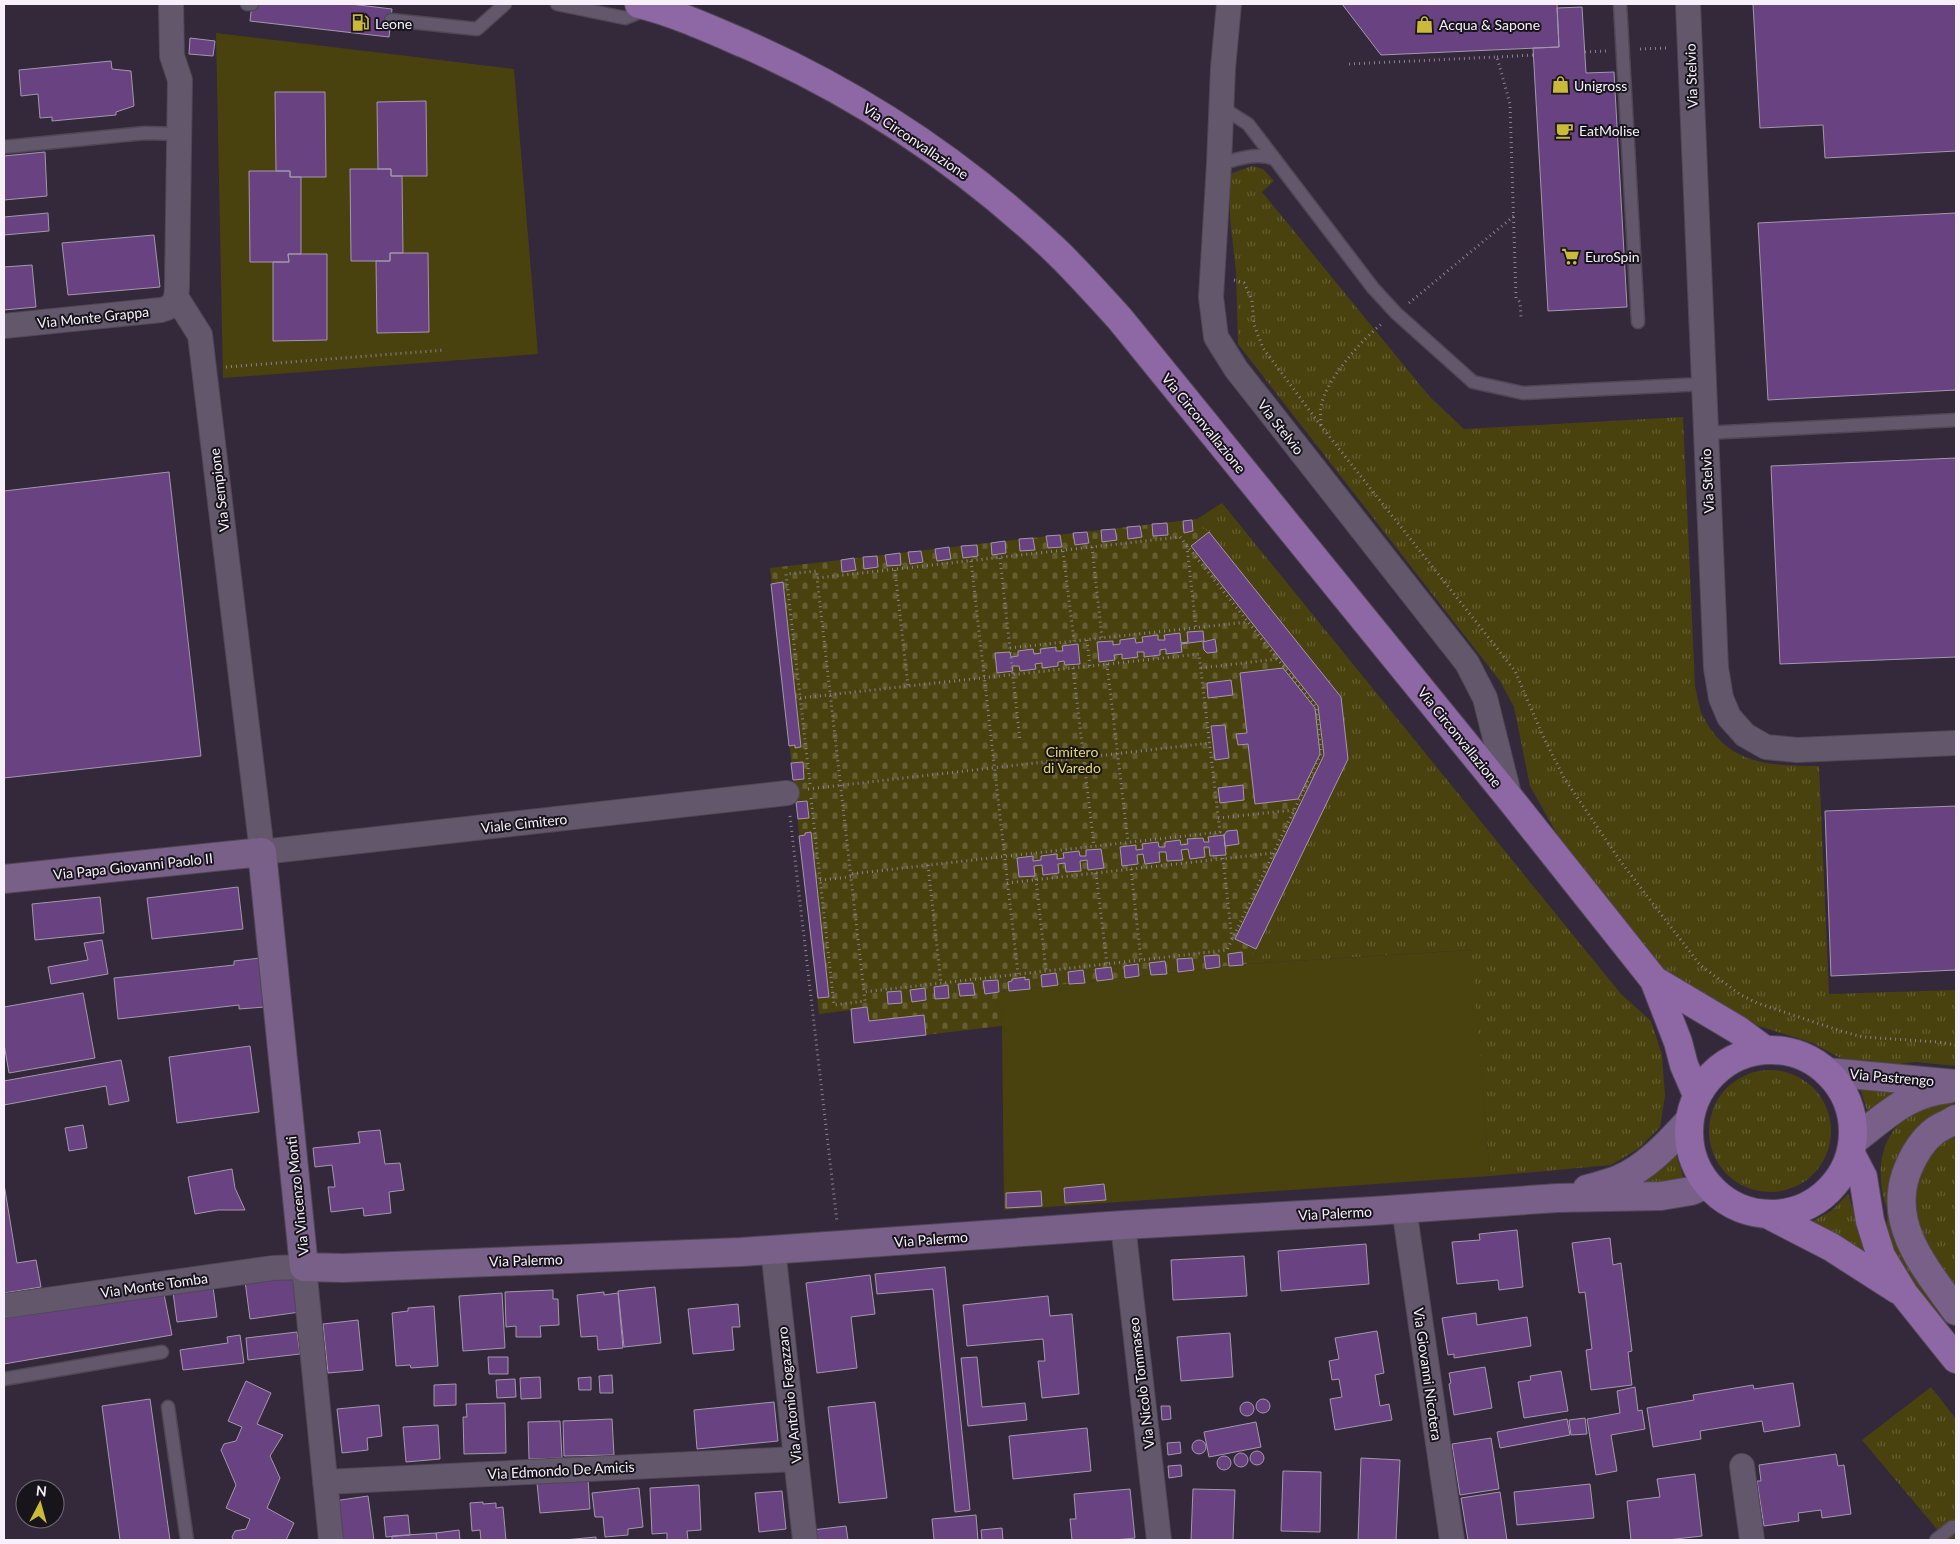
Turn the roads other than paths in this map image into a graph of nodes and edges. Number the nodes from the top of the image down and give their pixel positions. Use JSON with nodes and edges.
{"nodes":[{"id":1,"x":171,"y":4,"type":"edge"},
{"id":2,"x":247,"y":4,"type":"edge"},
{"id":3,"x":252,"y":4,"type":"edge"},
{"id":4,"x":505,"y":4,"type":"edge"},
{"id":5,"x":557,"y":4,"type":"edge"},
{"id":6,"x":1229,"y":4,"type":"edge"},
{"id":7,"x":1620,"y":4,"type":"edge"},
{"id":8,"x":1688,"y":4,"type":"edge"},
{"id":9,"x":646,"y":5,"type":"edge"},
{"id":10,"x":391,"y":20,"type":"dead end"},
{"id":11,"x":1221,"y":107,"type":"junction"},
{"id":12,"x":180,"y":134,"type":"junction"},
{"id":13,"x":4,"y":147,"type":"edge"},
{"id":14,"x":1275,"y":159,"type":"junction"},
{"id":15,"x":1219,"y":164,"type":"junction"},
{"id":16,"x":176,"y":297,"type":"junction"},
{"id":17,"x":1638,"y":322,"type":"dead end"},
{"id":18,"x":4,"y":326,"type":"edge"},
{"id":19,"x":1703,"y":384,"type":"junction"},
{"id":20,"x":1956,"y":420,"type":"edge"},
{"id":21,"x":1705,"y":433,"type":"junction"},
{"id":22,"x":1956,"y":743,"type":"edge"},
{"id":23,"x":787,"y":793,"type":"road end"},
{"id":24,"x":1511,"y":800,"type":"junction"},
{"id":25,"x":262,"y":852,"type":"junction"},
{"id":26,"x":4,"y":879,"type":"edge"},
{"id":27,"x":1654,"y":980,"type":"junction"},
{"id":28,"x":1765,"y":1050,"type":"junction"},
{"id":29,"x":1827,"y":1072,"type":"junction"},
{"id":30,"x":1956,"y":1084,"type":"edge"},
{"id":31,"x":1956,"y":1088,"type":"edge"},
{"id":32,"x":1697,"y":1095,"type":"junction"},
{"id":33,"x":1956,"y":1119,"type":"edge"},
{"id":34,"x":1689,"y":1120,"type":"junction"},
{"id":35,"x":1852,"y":1147,"type":"junction"},
{"id":36,"x":1707,"y":1184,"type":"junction"},
{"id":37,"x":1557,"y":1198,"type":"junction"},
{"id":38,"x":1404,"y":1208,"type":"junction"},
{"id":39,"x":1767,"y":1214,"type":"junction"},
{"id":40,"x":1123,"y":1225,"type":"junction"},
{"id":41,"x":773,"y":1249,"type":"junction"},
{"id":42,"x":304,"y":1267,"type":"junction"},
{"id":43,"x":1904,"y":1294,"type":"junction"},
{"id":44,"x":4,"y":1306,"type":"edge"},
{"id":45,"x":1956,"y":1311,"type":"edge"},
{"id":46,"x":162,"y":1352,"type":"dead end"},
{"id":47,"x":1956,"y":1359,"type":"edge"},
{"id":48,"x":4,"y":1379,"type":"edge"},
{"id":49,"x":168,"y":1408,"type":"dead end"},
{"id":50,"x":796,"y":1459,"type":"junction"},
{"id":51,"x":1742,"y":1466,"type":"dead end"},
{"id":52,"x":326,"y":1482,"type":"junction"},
{"id":53,"x":1956,"y":1527,"type":"edge"},
{"id":54,"x":187,"y":1540,"type":"edge"},
{"id":55,"x":331,"y":1540,"type":"edge"},
{"id":56,"x":805,"y":1540,"type":"edge"},
{"id":57,"x":1159,"y":1540,"type":"edge"},
{"id":58,"x":1452,"y":1540,"type":"edge"},
{"id":59,"x":1752,"y":1540,"type":"edge"},
{"id":60,"x":1936,"y":1540,"type":"edge"}],
"edges":[{"from":1,"to":12,"type":"street"},
{"from":2,"to":3,"type":"lane"},
{"from":4,"to":10,"type":"lane"},
{"from":5,"to":9,"type":"lane"},
{"from":6,"to":11,"type":"street","name":"Via Stelvio"},
{"from":7,"to":17,"type":"lane"},
{"from":8,"to":19,"type":"street","name":"Via Stelvio"},
{"from":9,"to":24,"type":"main road","name":"Via Circonvallazione"},
{"from":11,"to":14,"type":"lane"},
{"from":11,"to":15,"type":"street","name":"Via Stelvio"},
{"from":12,"to":13,"type":"lane"},
{"from":12,"to":16,"type":"street"},
{"from":14,"to":15,"type":"lane"},
{"from":14,"to":19,"type":"lane"},
{"from":15,"to":24,"type":"street","name":"Via Stelvio"},
{"from":16,"to":18,"type":"street","name":"Via Monte Grappa"},
{"from":16,"to":25,"type":"street","name":"Via Sempione"},
{"from":19,"to":21,"type":"street","name":"Via Stelvio"},
{"from":20,"to":21,"type":"lane"},
{"from":21,"to":22,"type":"street","name":"Via Stelvio"},
{"from":23,"to":25,"type":"street","name":"Viale Cimitero"},
{"from":24,"to":27,"type":"main road","name":"Via Circonvallazione"},
{"from":25,"to":26,"type":"street","name":"Via Papa Giovanni Paolo II"},
{"from":25,"to":42,"type":"street","name":"Via Vincenzo Monti"},
{"from":27,"to":28,"type":"main road","name":"Via Circonvallazione"},
{"from":27,"to":32,"type":"main road","name":"Via Circonvallazione"},
{"from":28,"to":29,"type":"main road"},
{"from":28,"to":32,"type":"main road"},
{"from":29,"to":30,"type":"street","name":"Via Pastrengo"},
{"from":29,"to":35,"type":"main road"},
{"from":31,"to":35,"type":"street","name":"Via Pastrengo"},
{"from":32,"to":34,"type":"main road"},
{"from":33,"to":45,"type":"street"},
{"from":34,"to":36,"type":"main road"},
{"from":34,"to":37,"type":"street","name":"Via Palermo"},
{"from":35,"to":39,"type":"main road"},
{"from":35,"to":43,"type":"main road"},
{"from":36,"to":37,"type":"street","name":"Via Palermo"},
{"from":36,"to":39,"type":"main road"},
{"from":37,"to":38,"type":"street","name":"Via Palermo"},
{"from":38,"to":40,"type":"street","name":"Via Palermo"},
{"from":38,"to":58,"type":"street","name":"Via Giovanni Nicotera"},
{"from":39,"to":43,"type":"main road"},
{"from":40,"to":41,"type":"street","name":"Via Palermo"},
{"from":40,"to":57,"type":"street","name":"Via Nicolò Tommaseo"},
{"from":41,"to":42,"type":"street","name":"Via Palermo"},
{"from":41,"to":50,"type":"street","name":"Via Antonio Fogazzaro"},
{"from":42,"to":44,"type":"street","name":"Via Monte Tomba"},
{"from":42,"to":52,"type":"street","name":"Via Vincenzo Monti"},
{"from":43,"to":47,"type":"main road"},
{"from":46,"to":48,"type":"lane"},
{"from":49,"to":54,"type":"lane"},
{"from":50,"to":52,"type":"street","name":"Via Edmondo De Amicis"},
{"from":50,"to":56,"type":"street","name":"Via Antonio Fogazzaro"},
{"from":51,"to":59,"type":"street"},
{"from":52,"to":55,"type":"street","name":"Via Vincenzo Monti"},
{"from":53,"to":60,"type":"lane"}]}
